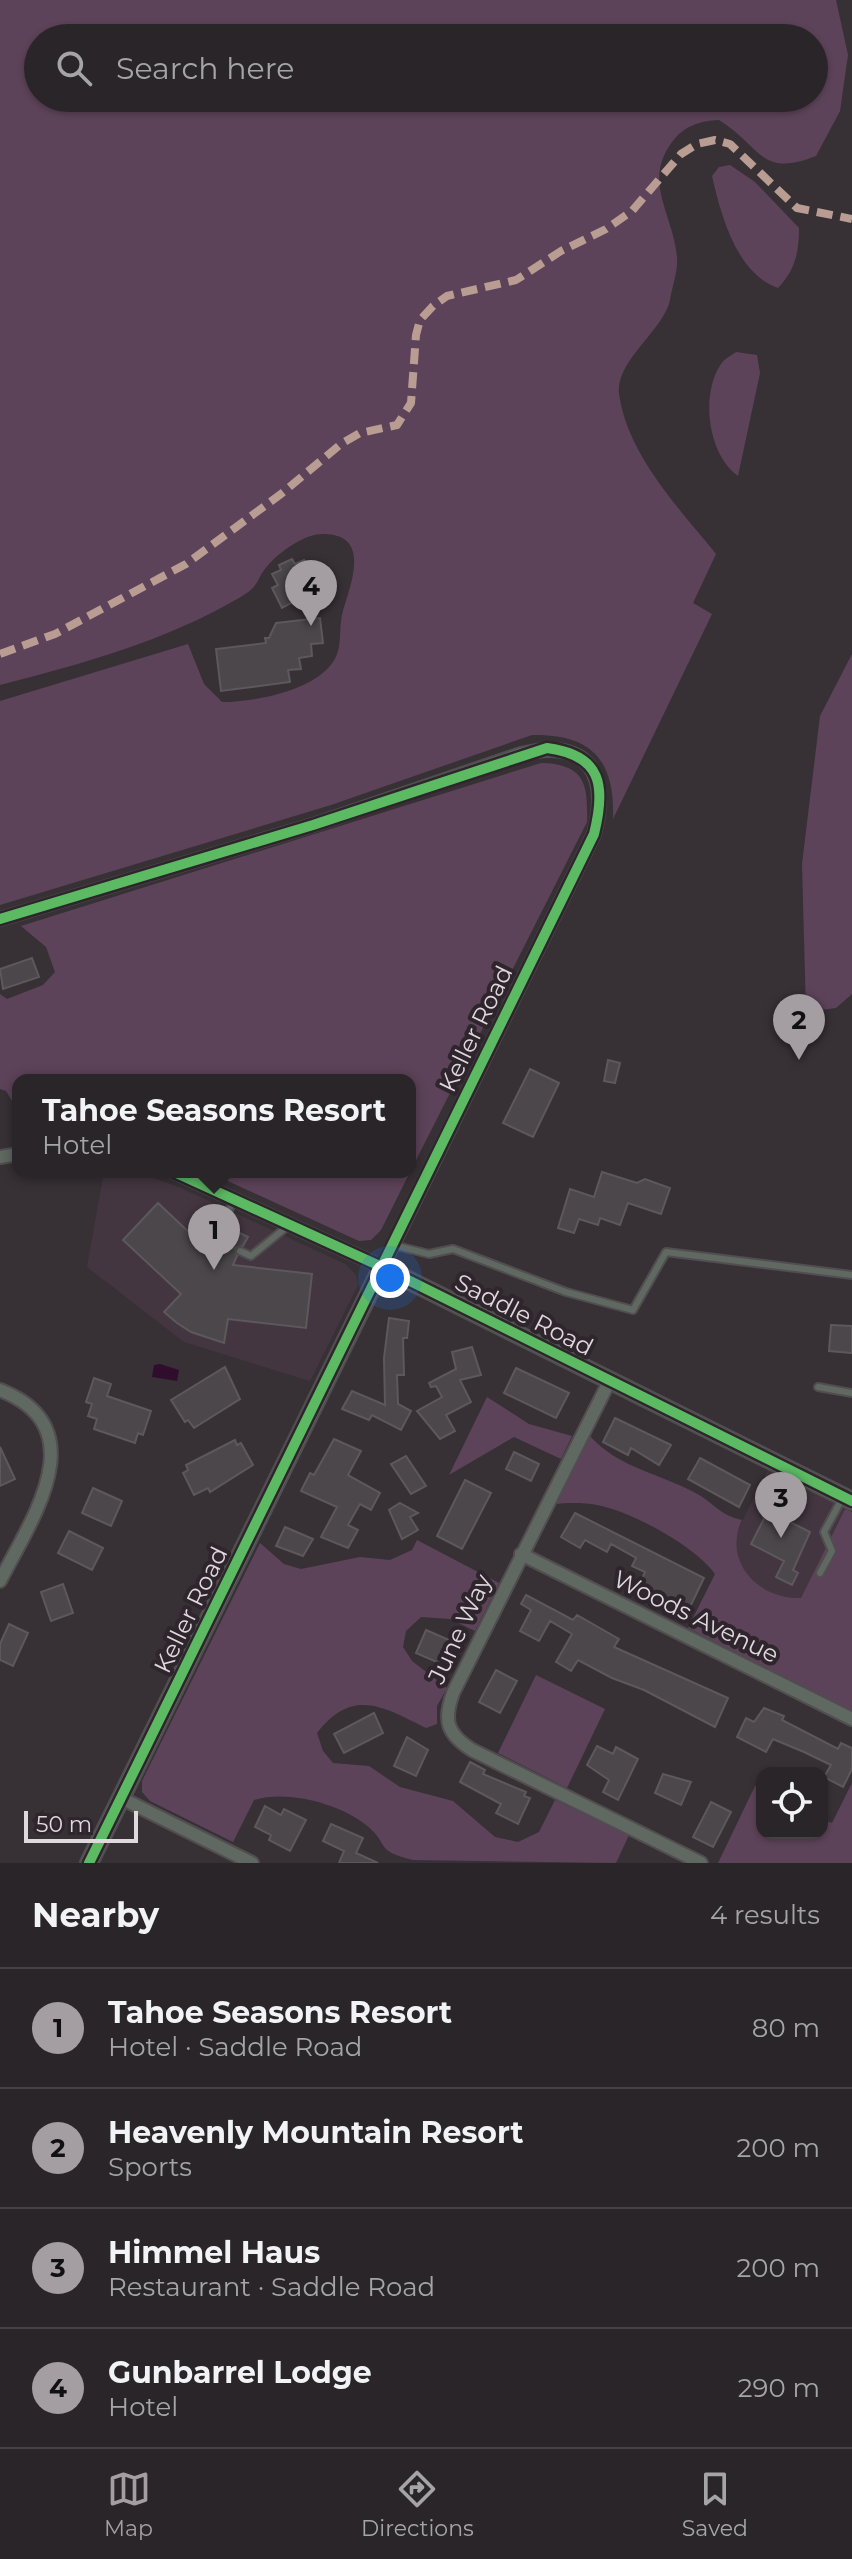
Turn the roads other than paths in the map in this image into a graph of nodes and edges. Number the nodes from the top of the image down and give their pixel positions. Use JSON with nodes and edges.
{"nodes":[{"id":1,"x":0,"y":919,"type":"edge"},
{"id":2,"x":188,"y":1178,"type":"edge"},
{"id":3,"x":235,"y":1198,"type":"junction"},
{"id":4,"x":290,"y":1223,"type":"junction"},
{"id":5,"x":220,"y":1242,"type":"dead end"},
{"id":6,"x":393,"y":1245,"type":"junction"},
{"id":7,"x":240,"y":1251,"type":"dead end"},
{"id":8,"x":382,"y":1267,"type":"junction"},
{"id":9,"x":852,"y":1275,"type":"edge"},
{"id":10,"x":610,"y":1380,"type":"junction"},
{"id":11,"x":818,"y":1387,"type":"dead end"},
{"id":12,"x":0,"y":1390,"type":"edge"},
{"id":13,"x":852,"y":1393,"type":"edge"},
{"id":14,"x":847,"y":1499,"type":"edge"},
{"id":15,"x":521,"y":1554,"type":"junction"},
{"id":16,"x":820,"y":1573,"type":"dead end"},
{"id":17,"x":0,"y":1581,"type":"edge"},
{"id":18,"x":852,"y":1719,"type":"edge"},
{"id":19,"x":121,"y":1798,"type":"junction"},
{"id":20,"x":89,"y":1863,"type":"edge"},
{"id":21,"x":252,"y":1863,"type":"edge"},
{"id":22,"x":701,"y":1863,"type":"edge"}],
"edges":[{"from":1,"to":6,"type":"street","name":"Keller Road"},
{"from":2,"to":3,"type":"street","name":"Saddle Road"},
{"from":3,"to":4,"type":"street","name":"Saddle Road"},
{"from":3,"to":5,"type":"lane"},
{"from":4,"to":7,"type":"lane"},
{"from":4,"to":8,"type":"street","name":"Saddle Road"},
{"from":6,"to":8,"type":"street","name":"Keller Road"},
{"from":6,"to":9,"type":"lane"},
{"from":8,"to":10,"type":"street","name":"Saddle Road"},
{"from":8,"to":19,"type":"street","name":"Keller Road"},
{"from":10,"to":14,"type":"street","name":"Saddle Road"},
{"from":10,"to":15,"type":"street","name":"June Way"},
{"from":11,"to":13,"type":"lane"},
{"from":12,"to":17,"type":"street"},
{"from":14,"to":16,"type":"lane"},
{"from":15,"to":18,"type":"street","name":"Woods Avenue"},
{"from":15,"to":22,"type":"street","name":"June Way"},
{"from":19,"to":20,"type":"street","name":"Keller Road"},
{"from":19,"to":21,"type":"street"}]}
